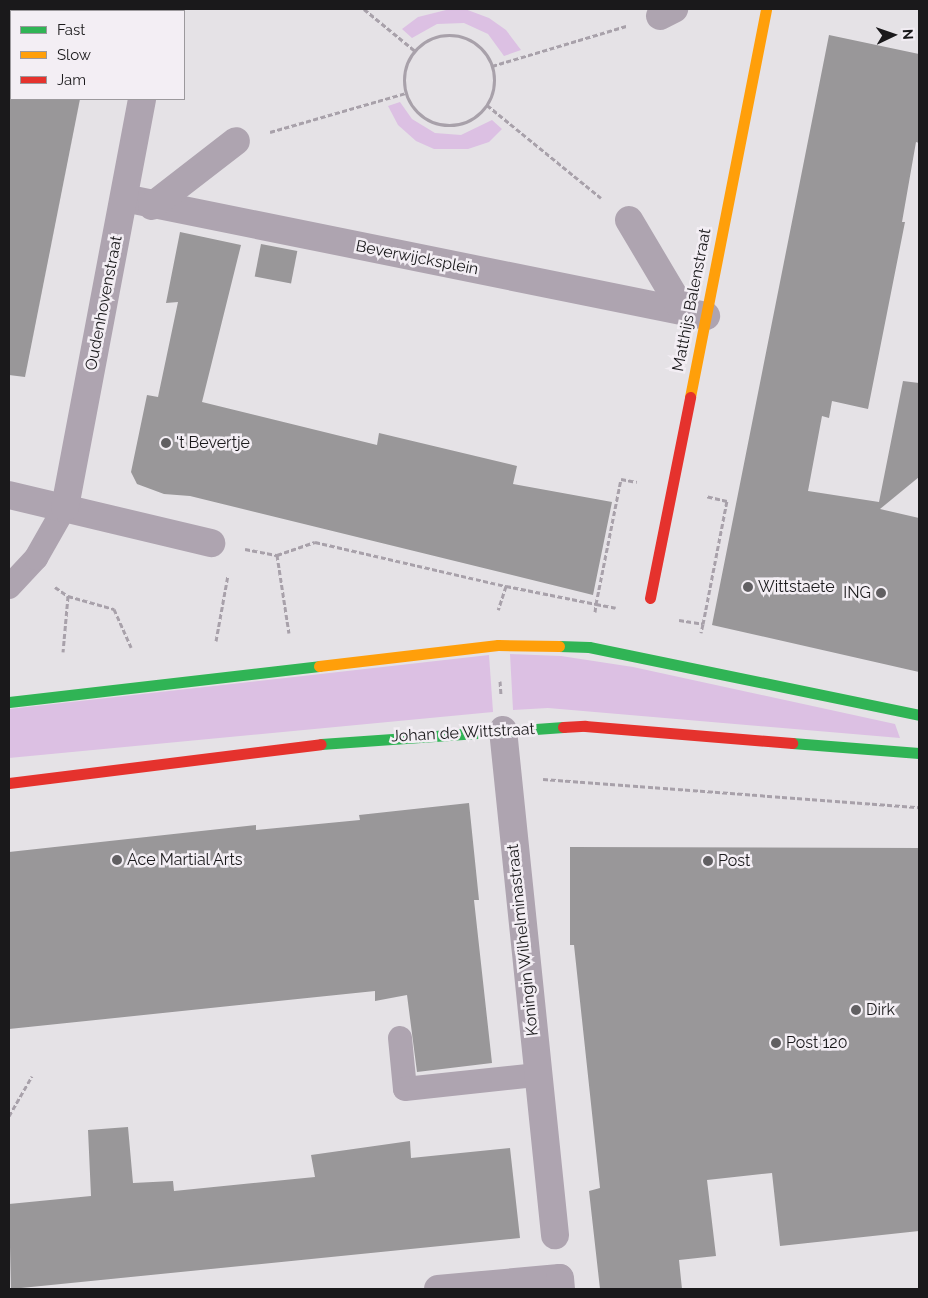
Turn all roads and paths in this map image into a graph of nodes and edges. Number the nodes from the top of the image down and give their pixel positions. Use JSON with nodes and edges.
{"nodes":[{"id":1,"x":364,"y":9,"type":"edge"},
{"id":2,"x":766,"y":9,"type":"edge"},
{"id":3,"x":667,"y":12,"type":"edge"},
{"id":4,"x":414,"y":50,"type":"junction"},
{"id":5,"x":492,"y":66,"type":"junction"},
{"id":6,"x":406,"y":93,"type":"junction"},
{"id":7,"x":142,"y":100,"type":"edge"},
{"id":8,"x":487,"y":105,"type":"junction"},
{"id":9,"x":236,"y":142,"type":"joint"},
{"id":10,"x":124,"y":198,"type":"junction"},
{"id":11,"x":152,"y":206,"type":"junction"},
{"id":12,"x":629,"y":220,"type":"joint"},
{"id":13,"x":694,"y":313,"type":"junction"},
{"id":14,"x":672,"y":489,"type":"junction"},
{"id":15,"x":9,"y":494,"type":"edge"},
{"id":16,"x":65,"y":507,"type":"junction"},
{"id":17,"x":222,"y":545,"type":"junction"},
{"id":18,"x":277,"y":555,"type":"junction"},
{"id":19,"x":28,"y":567,"type":"junction"},
{"id":20,"x":506,"y":586,"type":"junction"},
{"id":21,"x":9,"y":587,"type":"edge"},
{"id":22,"x":68,"y":596,"type":"junction"},
{"id":23,"x":650,"y":598,"type":"dead end"},
{"id":24,"x":703,"y":624,"type":"dead end"},
{"id":25,"x":289,"y":633,"type":"dead end"},
{"id":26,"x":216,"y":641,"type":"dead end"},
{"id":27,"x":498,"y":645,"type":"junction"},
{"id":28,"x":130,"y":647,"type":"dead end"},
{"id":29,"x":64,"y":652,"type":"dead end"},
{"id":30,"x":9,"y":702,"type":"edge"},
{"id":31,"x":919,"y":714,"type":"edge"},
{"id":32,"x":503,"y":730,"type":"junction"},
{"id":33,"x":919,"y":754,"type":"edge"},
{"id":34,"x":505,"y":776,"type":"junction"},
{"id":35,"x":9,"y":783,"type":"edge"},
{"id":36,"x":919,"y":807,"type":"edge"},
{"id":37,"x":400,"y":1038,"type":"dead end"},
{"id":38,"x":538,"y":1075,"type":"junction"},
{"id":39,"x":32,"y":1076,"type":"dead end"},
{"id":40,"x":9,"y":1116,"type":"edge"},
{"id":41,"x":555,"y":1236,"type":"dead end"},
{"id":42,"x":560,"y":1284,"type":"edge"},
{"id":43,"x":438,"y":1289,"type":"edge"}],
"edges":[{"from":1,"to":4,"type":"path"},
{"from":2,"to":13,"type":"street","name":"Matthijs Balenstraat"},
{"from":3,"to":5,"type":"path"},
{"from":4,"to":5,"type":"path"},
{"from":4,"to":6,"type":"path"},
{"from":5,"to":8,"type":"path"},
{"from":6,"to":8,"type":"path"},
{"from":6,"to":9,"type":"path"},
{"from":7,"to":10,"type":"street","name":"Oudenhovenstraat"},
{"from":8,"to":12,"type":"path"},
{"from":9,"to":11,"type":"street"},
{"from":10,"to":11,"type":"street","name":"Beverwijcksplein"},
{"from":10,"to":16,"type":"street","name":"Oudenhovenstraat"},
{"from":11,"to":13,"type":"street","name":"Beverwijcksplein"},
{"from":12,"to":13,"type":"street"},
{"from":13,"to":14,"type":"street","name":"Matthijs Balenstraat"},
{"from":14,"to":20,"type":"path"},
{"from":14,"to":23,"type":"street","name":"Matthijs Balenstraat"},
{"from":14,"to":24,"type":"path"},
{"from":15,"to":16,"type":"street"},
{"from":16,"to":17,"type":"street"},
{"from":16,"to":19,"type":"lane"},
{"from":17,"to":18,"type":"path"},
{"from":17,"to":26,"type":"path"},
{"from":18,"to":20,"type":"path"},
{"from":18,"to":25,"type":"path"},
{"from":19,"to":21,"type":"lane"},
{"from":19,"to":22,"type":"path"},
{"from":20,"to":27,"type":"path"},
{"from":22,"to":28,"type":"path"},
{"from":22,"to":29,"type":"path"},
{"from":27,"to":30,"type":"street"},
{"from":27,"to":31,"type":"street"},
{"from":27,"to":32,"type":"path"},
{"from":32,"to":33,"type":"street","name":"Johan de Wittstraat"},
{"from":32,"to":34,"type":"street","name":"Koningin Wilhelminastraat"},
{"from":32,"to":35,"type":"street","name":"Johan de Wittstraat"},
{"from":34,"to":36,"type":"path"},
{"from":34,"to":38,"type":"street","name":"Koningin Wilhelminastraat"},
{"from":37,"to":38,"type":"lane"},
{"from":38,"to":41,"type":"street","name":"Koningin Wilhelminastraat"},
{"from":39,"to":40,"type":"path"},
{"from":42,"to":43,"type":"street"}]}
